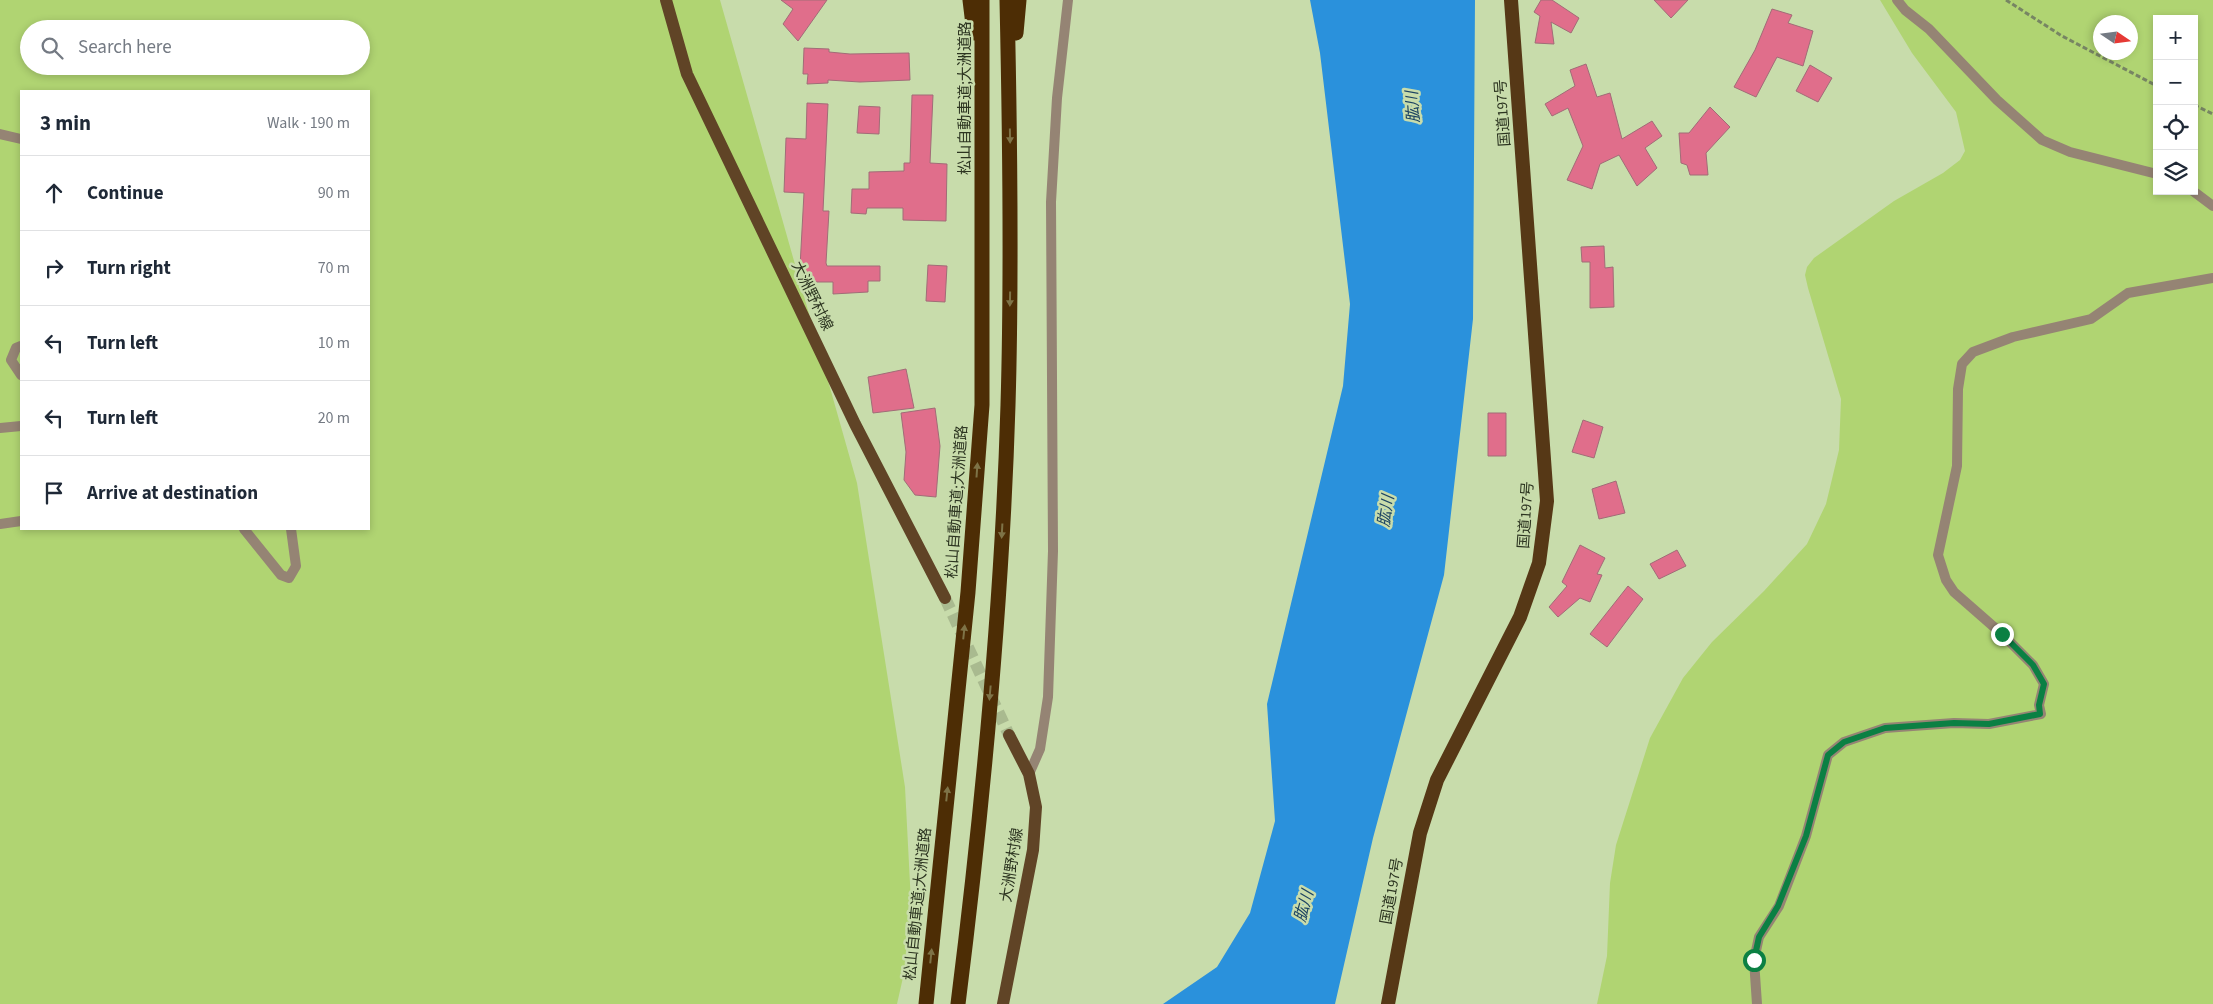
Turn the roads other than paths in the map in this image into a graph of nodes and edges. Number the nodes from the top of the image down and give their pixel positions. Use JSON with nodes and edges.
{"nodes":[{"id":1,"x":666,"y":0,"type":"edge"},
{"id":2,"x":970,"y":0,"type":"edge"},
{"id":3,"x":982,"y":0,"type":"edge"},
{"id":4,"x":1007,"y":0,"type":"edge"},
{"id":5,"x":1020,"y":0,"type":"edge"},
{"id":6,"x":1068,"y":0,"type":"edge"},
{"id":7,"x":1511,"y":0,"type":"edge"},
{"id":8,"x":1897,"y":0,"type":"edge"},
{"id":9,"x":1009,"y":99,"type":"junction"},
{"id":10,"x":983,"y":111,"type":"junction"},
{"id":11,"x":0,"y":134,"type":"edge"},
{"id":12,"x":20,"y":139,"type":"edge"},
{"id":13,"x":2153,"y":173,"type":"edge"},
{"id":14,"x":2198,"y":195,"type":"edge"},
{"id":15,"x":2213,"y":206,"type":"edge"},
{"id":16,"x":2213,"y":278,"type":"edge"},
{"id":17,"x":20,"y":346,"type":"edge"},
{"id":18,"x":20,"y":374,"type":"edge"},
{"id":19,"x":20,"y":426,"type":"edge"},
{"id":20,"x":0,"y":428,"type":"edge"},
{"id":21,"x":20,"y":521,"type":"edge"},
{"id":22,"x":0,"y":524,"type":"edge"},
{"id":23,"x":245,"y":530,"type":"edge"},
{"id":24,"x":291,"y":530,"type":"edge"},
{"id":25,"x":945,"y":598,"type":"tunnel mouth"},
{"id":26,"x":1009,"y":736,"type":"tunnel mouth"},
{"id":27,"x":1029,"y":774,"type":"junction"},
{"id":28,"x":926,"y":1004,"type":"edge"},
{"id":29,"x":958,"y":1004,"type":"edge"},
{"id":30,"x":1004,"y":1004,"type":"edge"},
{"id":31,"x":1388,"y":1004,"type":"edge"},
{"id":32,"x":1756,"y":1004,"type":"edge"}],
"edges":[{"from":1,"to":25,"type":"main road","name":"大洲野村線"},
{"from":2,"to":10,"type":"highway"},
{"from":3,"to":10,"type":"highway","name":"松山自動車道;大洲道路"},
{"from":4,"to":9,"type":"highway"},
{"from":5,"to":9,"type":"highway"},
{"from":6,"to":27,"type":"street"},
{"from":7,"to":31,"type":"highway","name":"国道197号"},
{"from":8,"to":13,"type":"street"},
{"from":9,"to":29,"type":"highway","one_way":true},
{"from":28,"to":10,"type":"highway","name":"松山自動車道;大洲道路","one_way":true},
{"from":11,"to":12,"type":"street"},
{"from":14,"to":15,"type":"street"},
{"from":16,"to":32,"type":"street"},
{"from":17,"to":18,"type":"street"},
{"from":19,"to":20,"type":"street"},
{"from":21,"to":22,"type":"street"},
{"from":23,"to":24,"type":"street"},
{"from":26,"to":27,"type":"main road","name":"大洲野村線"},
{"from":27,"to":30,"type":"main road","name":"大洲野村線"}]}
